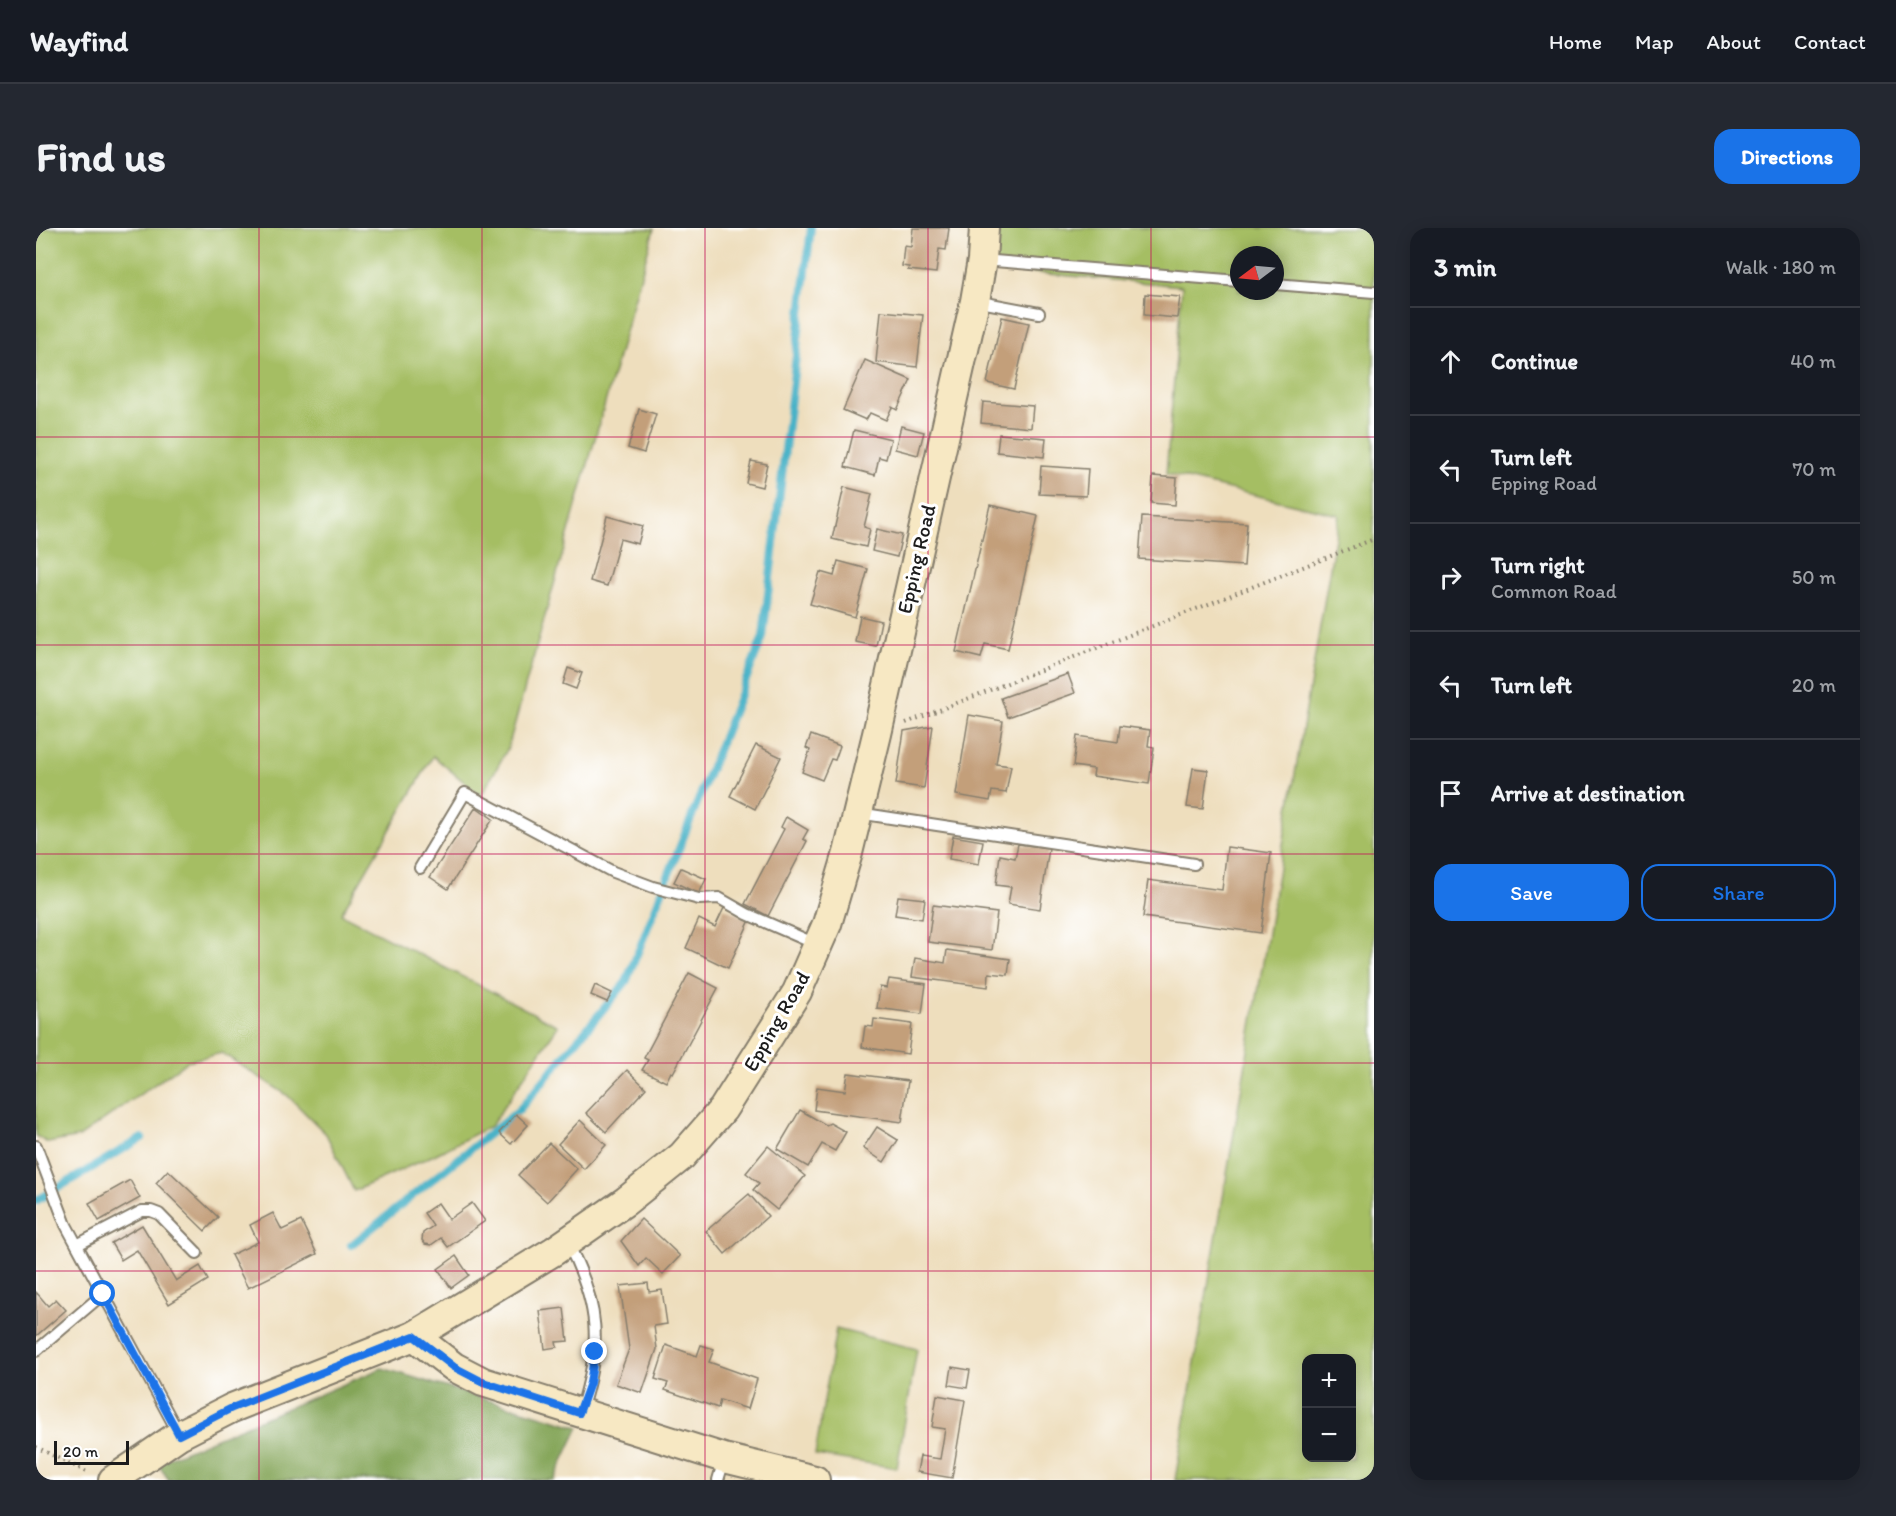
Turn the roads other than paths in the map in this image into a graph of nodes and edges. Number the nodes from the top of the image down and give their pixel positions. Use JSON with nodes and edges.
{"nodes":[{"id":1,"x":984,"y":228,"type":"edge"},
{"id":2,"x":982,"y":260,"type":"junction"},
{"id":3,"x":1230,"y":280,"type":"edge"},
{"id":4,"x":1284,"y":285,"type":"edge"},
{"id":5,"x":1374,"y":292,"type":"edge"},
{"id":6,"x":975,"y":301,"type":"junction"},
{"id":7,"x":1039,"y":313,"type":"dead end"},
{"id":8,"x":858,"y":813,"type":"junction"},
{"id":9,"x":1194,"y":864,"type":"dead end"},
{"id":10,"x":420,"y":868,"type":"dead end"},
{"id":11,"x":818,"y":945,"type":"junction"},
{"id":12,"x":36,"y":1146,"type":"edge"},
{"id":13,"x":567,"y":1243,"type":"junction"},
{"id":14,"x":77,"y":1245,"type":"junction"},
{"id":15,"x":197,"y":1253,"type":"dead end"},
{"id":16,"x":103,"y":1294,"type":"junction"},
{"id":17,"x":414,"y":1336,"type":"junction"},
{"id":18,"x":36,"y":1351,"type":"edge"},
{"id":19,"x":579,"y":1413,"type":"junction"},
{"id":20,"x":179,"y":1435,"type":"junction"},
{"id":21,"x":721,"y":1469,"type":"edge"},
{"id":22,"x":103,"y":1478,"type":"edge"},
{"id":23,"x":815,"y":1480,"type":"edge"}],
"edges":[{"from":1,"to":2,"type":"main road","name":"Epping Road"},
{"from":2,"to":3,"type":"lane"},
{"from":2,"to":6,"type":"main road","name":"Epping Road"},
{"from":4,"to":5,"type":"lane"},
{"from":6,"to":7,"type":"lane"},
{"from":6,"to":8,"type":"main road","name":"Epping Road"},
{"from":8,"to":9,"type":"lane"},
{"from":8,"to":11,"type":"main road","name":"Epping Road"},
{"from":10,"to":11,"type":"lane"},
{"from":11,"to":13,"type":"main road","name":"Epping Road"},
{"from":12,"to":14,"type":"lane"},
{"from":13,"to":17,"type":"main road","name":"Epping Road"},
{"from":13,"to":19,"type":"lane"},
{"from":14,"to":15,"type":"lane"},
{"from":14,"to":16,"type":"lane"},
{"from":16,"to":18,"type":"lane"},
{"from":16,"to":20,"type":"lane"},
{"from":17,"to":19,"type":"main road"},
{"from":17,"to":20,"type":"main road","name":"Epping Road"},
{"from":19,"to":21,"type":"main road"},
{"from":20,"to":22,"type":"main road","name":"Epping Road"},
{"from":21,"to":23,"type":"main road"}]}
